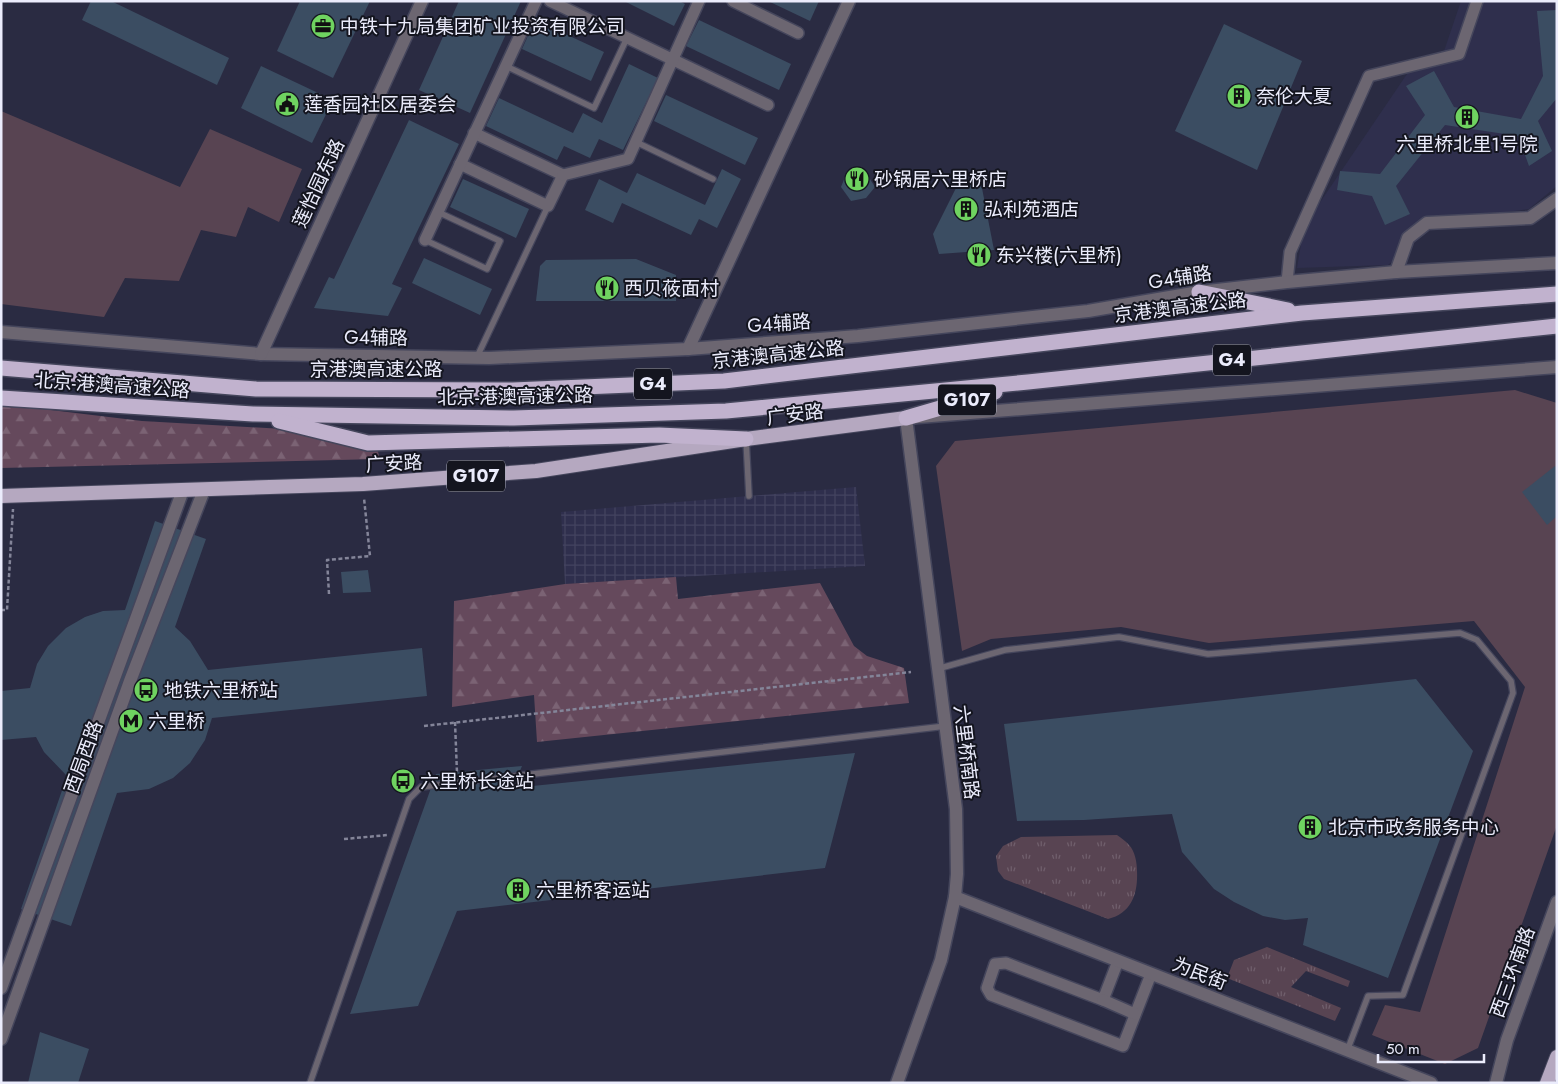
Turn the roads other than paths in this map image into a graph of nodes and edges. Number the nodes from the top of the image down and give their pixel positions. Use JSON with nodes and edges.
{"nodes":[{"id":1,"x":422,"y":1,"type":"edge"},
{"id":2,"x":536,"y":1,"type":"edge"},
{"id":3,"x":550,"y":1,"type":"edge"},
{"id":4,"x":699,"y":1,"type":"edge"},
{"id":5,"x":733,"y":1,"type":"edge"},
{"id":6,"x":849,"y":1,"type":"edge"},
{"id":7,"x":1477,"y":1,"type":"edge"},
{"id":8,"x":798,"y":33,"type":"dead end"},
{"id":9,"x":627,"y":38,"type":"junction"},
{"id":10,"x":673,"y":59,"type":"junction"},
{"id":11,"x":506,"y":66,"type":"junction"},
{"id":12,"x":768,"y":105,"type":"dead end"},
{"id":13,"x":474,"y":133,"type":"junction"},
{"id":14,"x":636,"y":142,"type":"junction"},
{"id":15,"x":460,"y":164,"type":"junction"},
{"id":16,"x":563,"y":175,"type":"junction"},
{"id":17,"x":713,"y":179,"type":"dead end"},
{"id":18,"x":1557,"y":199,"type":"edge"},
{"id":19,"x":548,"y":206,"type":"junction"},
{"id":20,"x":438,"y":212,"type":"junction"},
{"id":21,"x":425,"y":240,"type":"joint"},
{"id":22,"x":1557,"y":263,"type":"edge"},
{"id":23,"x":1396,"y":272,"type":"junction"},
{"id":24,"x":1287,"y":282,"type":"junction"},
{"id":25,"x":1199,"y":292,"type":"junction"},
{"id":26,"x":1557,"y":294,"type":"edge"},
{"id":27,"x":1302,"y":312,"type":"junction"},
{"id":28,"x":1557,"y":326,"type":"edge"},
{"id":29,"x":1,"y":332,"type":"edge"},
{"id":30,"x":688,"y":349,"type":"junction"},
{"id":31,"x":261,"y":354,"type":"junction"},
{"id":32,"x":477,"y":358,"type":"junction"},
{"id":33,"x":1557,"y":367,"type":"edge"},
{"id":34,"x":1,"y":368,"type":"edge"},
{"id":35,"x":1536,"y":370,"type":"junction"},
{"id":36,"x":1557,"y":377,"type":"edge"},
{"id":37,"x":1028,"y":382,"type":"junction"},
{"id":38,"x":1,"y":398,"type":"edge"},
{"id":39,"x":253,"y":414,"type":"junction"},
{"id":40,"x":906,"y":418,"type":"junction"},
{"id":41,"x":746,"y":439,"type":"junction"},
{"id":42,"x":183,"y":490,"type":"junction"},
{"id":43,"x":204,"y":490,"type":"junction"},
{"id":44,"x":8,"y":495,"type":"edge"},
{"id":45,"x":749,"y":496,"type":"dead end"},
{"id":46,"x":936,"y":669,"type":"junction"},
{"id":47,"x":946,"y":726,"type":"junction"},
{"id":48,"x":956,"y":897,"type":"junction"},
{"id":49,"x":1557,"y":902,"type":"edge"},
{"id":50,"x":1118,"y":960,"type":"junction"},
{"id":51,"x":1151,"y":974,"type":"junction"},
{"id":52,"x":1,"y":988,"type":"edge"},
{"id":53,"x":1103,"y":1000,"type":"junction"},
{"id":54,"x":1135,"y":1014,"type":"junction"},
{"id":55,"x":1,"y":1039,"type":"edge"},
{"id":56,"x":1347,"y":1051,"type":"junction"},
{"id":57,"x":1557,"y":1057,"type":"edge"},
{"id":58,"x":310,"y":1083,"type":"edge"},
{"id":59,"x":897,"y":1083,"type":"edge"},
{"id":60,"x":1431,"y":1083,"type":"edge"},
{"id":61,"x":1496,"y":1083,"type":"edge"},
{"id":62,"x":1547,"y":1083,"type":"edge"}],
"edges":[{"from":1,"to":31,"type":"street","name":"莲怡园东路"},
{"from":2,"to":11,"type":"street"},
{"from":3,"to":9,"type":"street"},
{"from":4,"to":10,"type":"street"},
{"from":5,"to":8,"type":"street"},
{"from":6,"to":30,"type":"street"},
{"from":7,"to":24,"type":"street"},
{"from":9,"to":10,"type":"street"},
{"from":9,"to":11,"type":"lane"},
{"from":10,"to":12,"type":"street"},
{"from":10,"to":14,"type":"street"},
{"from":11,"to":13,"type":"street"},
{"from":13,"to":15,"type":"street"},
{"from":13,"to":16,"type":"street"},
{"from":14,"to":16,"type":"street"},
{"from":14,"to":17,"type":"lane"},
{"from":15,"to":19,"type":"street"},
{"from":15,"to":20,"type":"street"},
{"from":16,"to":19,"type":"street"},
{"from":18,"to":23,"type":"street"},
{"from":19,"to":32,"type":"lane"},
{"from":20,"to":21,"type":"street"},
{"from":20,"to":21,"type":"lane"},
{"from":22,"to":23,"type":"street","name":"G4辅路"},
{"from":23,"to":24,"type":"street","name":"G4辅路"},
{"from":24,"to":25,"type":"street","name":"G4辅路"},
{"from":25,"to":27,"type":"highway"},
{"from":25,"to":30,"type":"street","name":"G4辅路"},
{"from":26,"to":27,"type":"highway","name":"京港澳高速公路","number":"G4"},
{"from":27,"to":34,"type":"highway","name":"京港澳高速公路","number":"G4"},
{"from":28,"to":37,"type":"highway","number":"G4"},
{"from":29,"to":31,"type":"street","name":"G4辅路"},
{"from":30,"to":32,"type":"street","name":"G4辅路"},
{"from":31,"to":32,"type":"street","name":"G4辅路"},
{"from":33,"to":35,"type":"street"},
{"from":35,"to":36,"type":"street"},
{"from":35,"to":40,"type":"street"},
{"from":37,"to":39,"type":"highway","name":"北京-港澳高速公路","number":"G4"},
{"from":37,"to":40,"type":"highway","number":"G107"},
{"from":38,"to":39,"type":"highway","name":"北京-港澳高速公路","number":"G4"},
{"from":39,"to":41,"type":"highway"},
{"from":40,"to":41,"type":"highway","name":"广安路","number":"G107"},
{"from":40,"to":46,"type":"street","name":"六里桥南路"},
{"from":41,"to":43,"type":"highway","name":"广安路","number":"G107"},
{"from":41,"to":45,"type":"lane"},
{"from":42,"to":43,"type":"highway","name":"广安路","number":"G107"},
{"from":42,"to":44,"type":"highway","name":"广安路","number":"G107"},
{"from":42,"to":52,"type":"street","name":"西局西路"},
{"from":43,"to":55,"type":"street","name":"西局西路"},
{"from":46,"to":47,"type":"street","name":"六里桥南路"},
{"from":46,"to":56,"type":"lane"},
{"from":47,"to":48,"type":"street","name":"六里桥南路"},
{"from":47,"to":58,"type":"lane"},
{"from":48,"to":50,"type":"street","name":"为民街"},
{"from":48,"to":59,"type":"street","name":"六里桥南路"},
{"from":49,"to":61,"type":"street","name":"西三环南路"},
{"from":50,"to":51,"type":"street","name":"为民街"},
{"from":50,"to":53,"type":"street"},
{"from":51,"to":54,"type":"street"},
{"from":51,"to":56,"type":"street","name":"为民街"},
{"from":53,"to":54,"type":"street"},
{"from":53,"to":54,"type":"street"},
{"from":56,"to":60,"type":"street","name":"为民街"},
{"from":57,"to":62,"type":"highway"}]}
